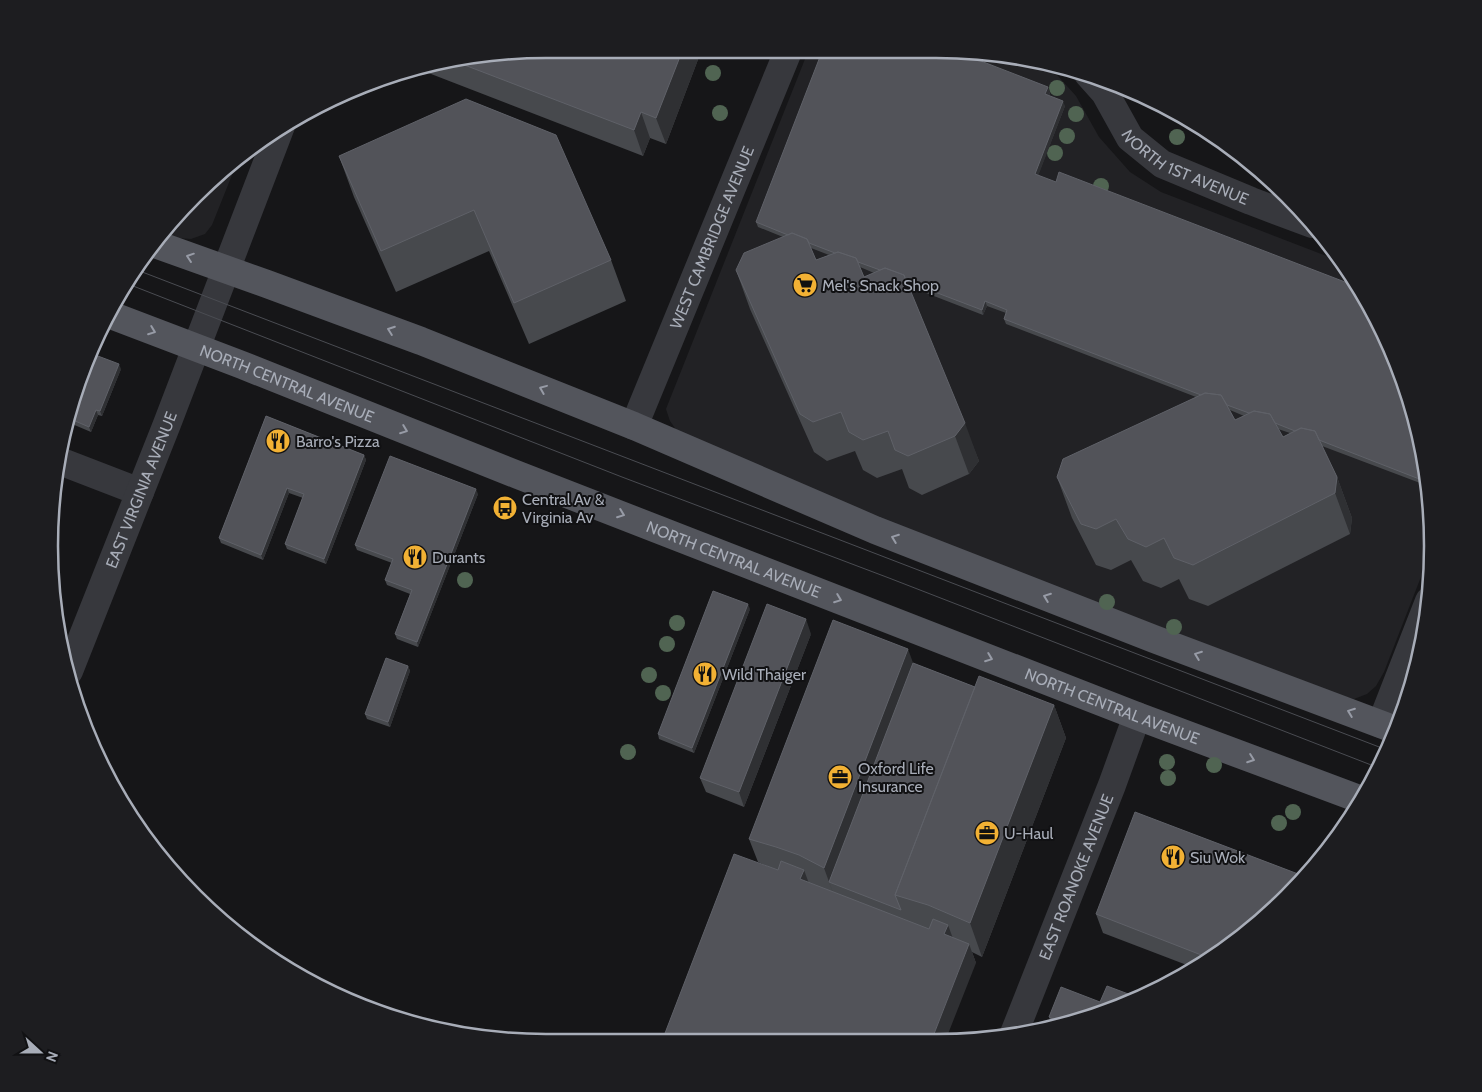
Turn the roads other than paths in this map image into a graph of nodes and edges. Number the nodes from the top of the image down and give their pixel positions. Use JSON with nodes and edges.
{"nodes":[{"id":1,"x":785,"y":58,"type":"edge"},
{"id":2,"x":1098,"y":85,"type":"edge"},
{"id":3,"x":276,"y":139,"type":"edge"},
{"id":4,"x":1297,"y":218,"type":"edge"},
{"id":5,"x":161,"y":246,"type":"edge"},
{"id":6,"x":226,"y":270,"type":"junction"},
{"id":7,"x":115,"y":317,"type":"edge"},
{"id":8,"x":196,"y":348,"type":"junction"},
{"id":9,"x":634,"y":426,"type":"junction"},
{"id":10,"x":65,"y":463,"type":"edge"},
{"id":11,"x":140,"y":492,"type":"junction"},
{"id":12,"x":1412,"y":655,"type":"edge"},
{"id":13,"x":72,"y":663,"type":"edge"},
{"id":14,"x":1137,"y":716,"type":"junction"},
{"id":15,"x":1389,"y":727,"type":"edge"},
{"id":16,"x":1354,"y":797,"type":"edge"},
{"id":17,"x":1016,"y":1027,"type":"edge"}],
"edges":[{"from":1,"to":9,"type":"street","name":"WEST CAMBRIDGE AVENUE"},
{"from":2,"to":4,"type":"street","name":"NORTH 1ST AVENUE"},
{"from":3,"to":6,"type":"street","name":"EAST VIRGINIA AVENUE"},
{"from":6,"to":5,"type":"main road","one_way":true},
{"from":6,"to":8,"type":"street","name":"EAST VIRGINIA AVENUE"},
{"from":9,"to":6,"type":"main road","one_way":true},
{"from":7,"to":8,"type":"main road","name":"NORTH CENTRAL AVENUE","one_way":true},
{"from":8,"to":11,"type":"street","name":"EAST VIRGINIA AVENUE"},
{"from":8,"to":14,"type":"main road","name":"NORTH CENTRAL AVENUE","one_way":true},
{"from":15,"to":9,"type":"main road","one_way":true},
{"from":10,"to":11,"type":"street"},
{"from":11,"to":13,"type":"street","name":"EAST VIRGINIA AVENUE"},
{"from":12,"to":15,"type":"street"},
{"from":14,"to":16,"type":"main road","name":"NORTH CENTRAL AVENUE","one_way":true},
{"from":14,"to":17,"type":"street","name":"EAST ROANOKE AVENUE"}]}
